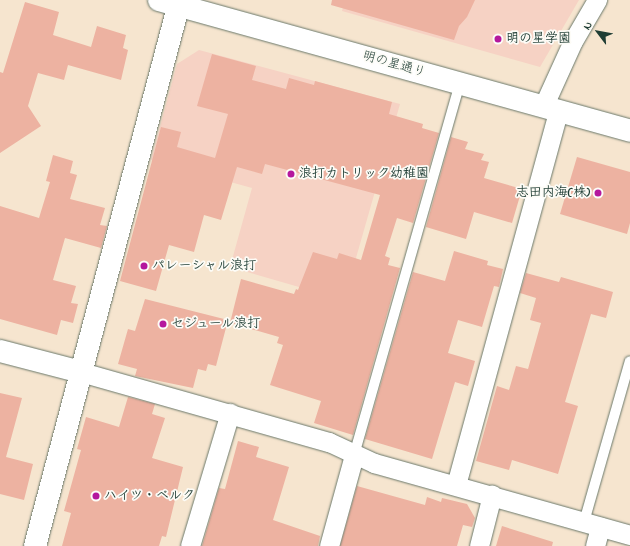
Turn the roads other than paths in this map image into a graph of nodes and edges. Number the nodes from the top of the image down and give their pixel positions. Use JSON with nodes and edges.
{"nodes":[{"id":1,"x":597,"y":0,"type":"edge"},
{"id":2,"x":172,"y":2,"type":"edge"},
{"id":3,"x":460,"y":83,"type":"junction"},
{"id":4,"x":550,"y":109,"type":"junction"},
{"id":5,"x":630,"y":131,"type":"edge"},
{"id":6,"x":0,"y":351,"type":"edge"},
{"id":7,"x":630,"y":361,"type":"edge"},
{"id":8,"x":81,"y":372,"type":"junction"},
{"id":9,"x":230,"y":413,"type":"junction"},
{"id":10,"x":354,"y":455,"type":"junction"},
{"id":11,"x":456,"y":485,"type":"junction"},
{"id":12,"x":492,"y":496,"type":"junction"},
{"id":13,"x":592,"y":525,"type":"junction"},
{"id":14,"x":630,"y":535,"type":"edge"},
{"id":15,"x":35,"y":546,"type":"edge"},
{"id":16,"x":190,"y":546,"type":"edge"},
{"id":17,"x":329,"y":546,"type":"edge"},
{"id":18,"x":478,"y":546,"type":"edge"},
{"id":19,"x":595,"y":546,"type":"edge"}],
"edges":[{"from":1,"to":4,"type":"street"},
{"from":2,"to":3,"type":"street","name":"明の星通り"},
{"from":2,"to":8,"type":"street"},
{"from":3,"to":4,"type":"street","name":"明の星通り"},
{"from":3,"to":10,"type":"lane"},
{"from":4,"to":5,"type":"street","name":"明の星通り"},
{"from":4,"to":11,"type":"street"},
{"from":6,"to":8,"type":"street"},
{"from":7,"to":13,"type":"lane"},
{"from":8,"to":9,"type":"street"},
{"from":8,"to":15,"type":"street"},
{"from":9,"to":10,"type":"street"},
{"from":9,"to":16,"type":"street"},
{"from":10,"to":11,"type":"street"},
{"from":10,"to":17,"type":"street"},
{"from":11,"to":12,"type":"street"},
{"from":12,"to":13,"type":"street"},
{"from":12,"to":18,"type":"street"},
{"from":13,"to":14,"type":"street"},
{"from":13,"to":19,"type":"street"}]}
